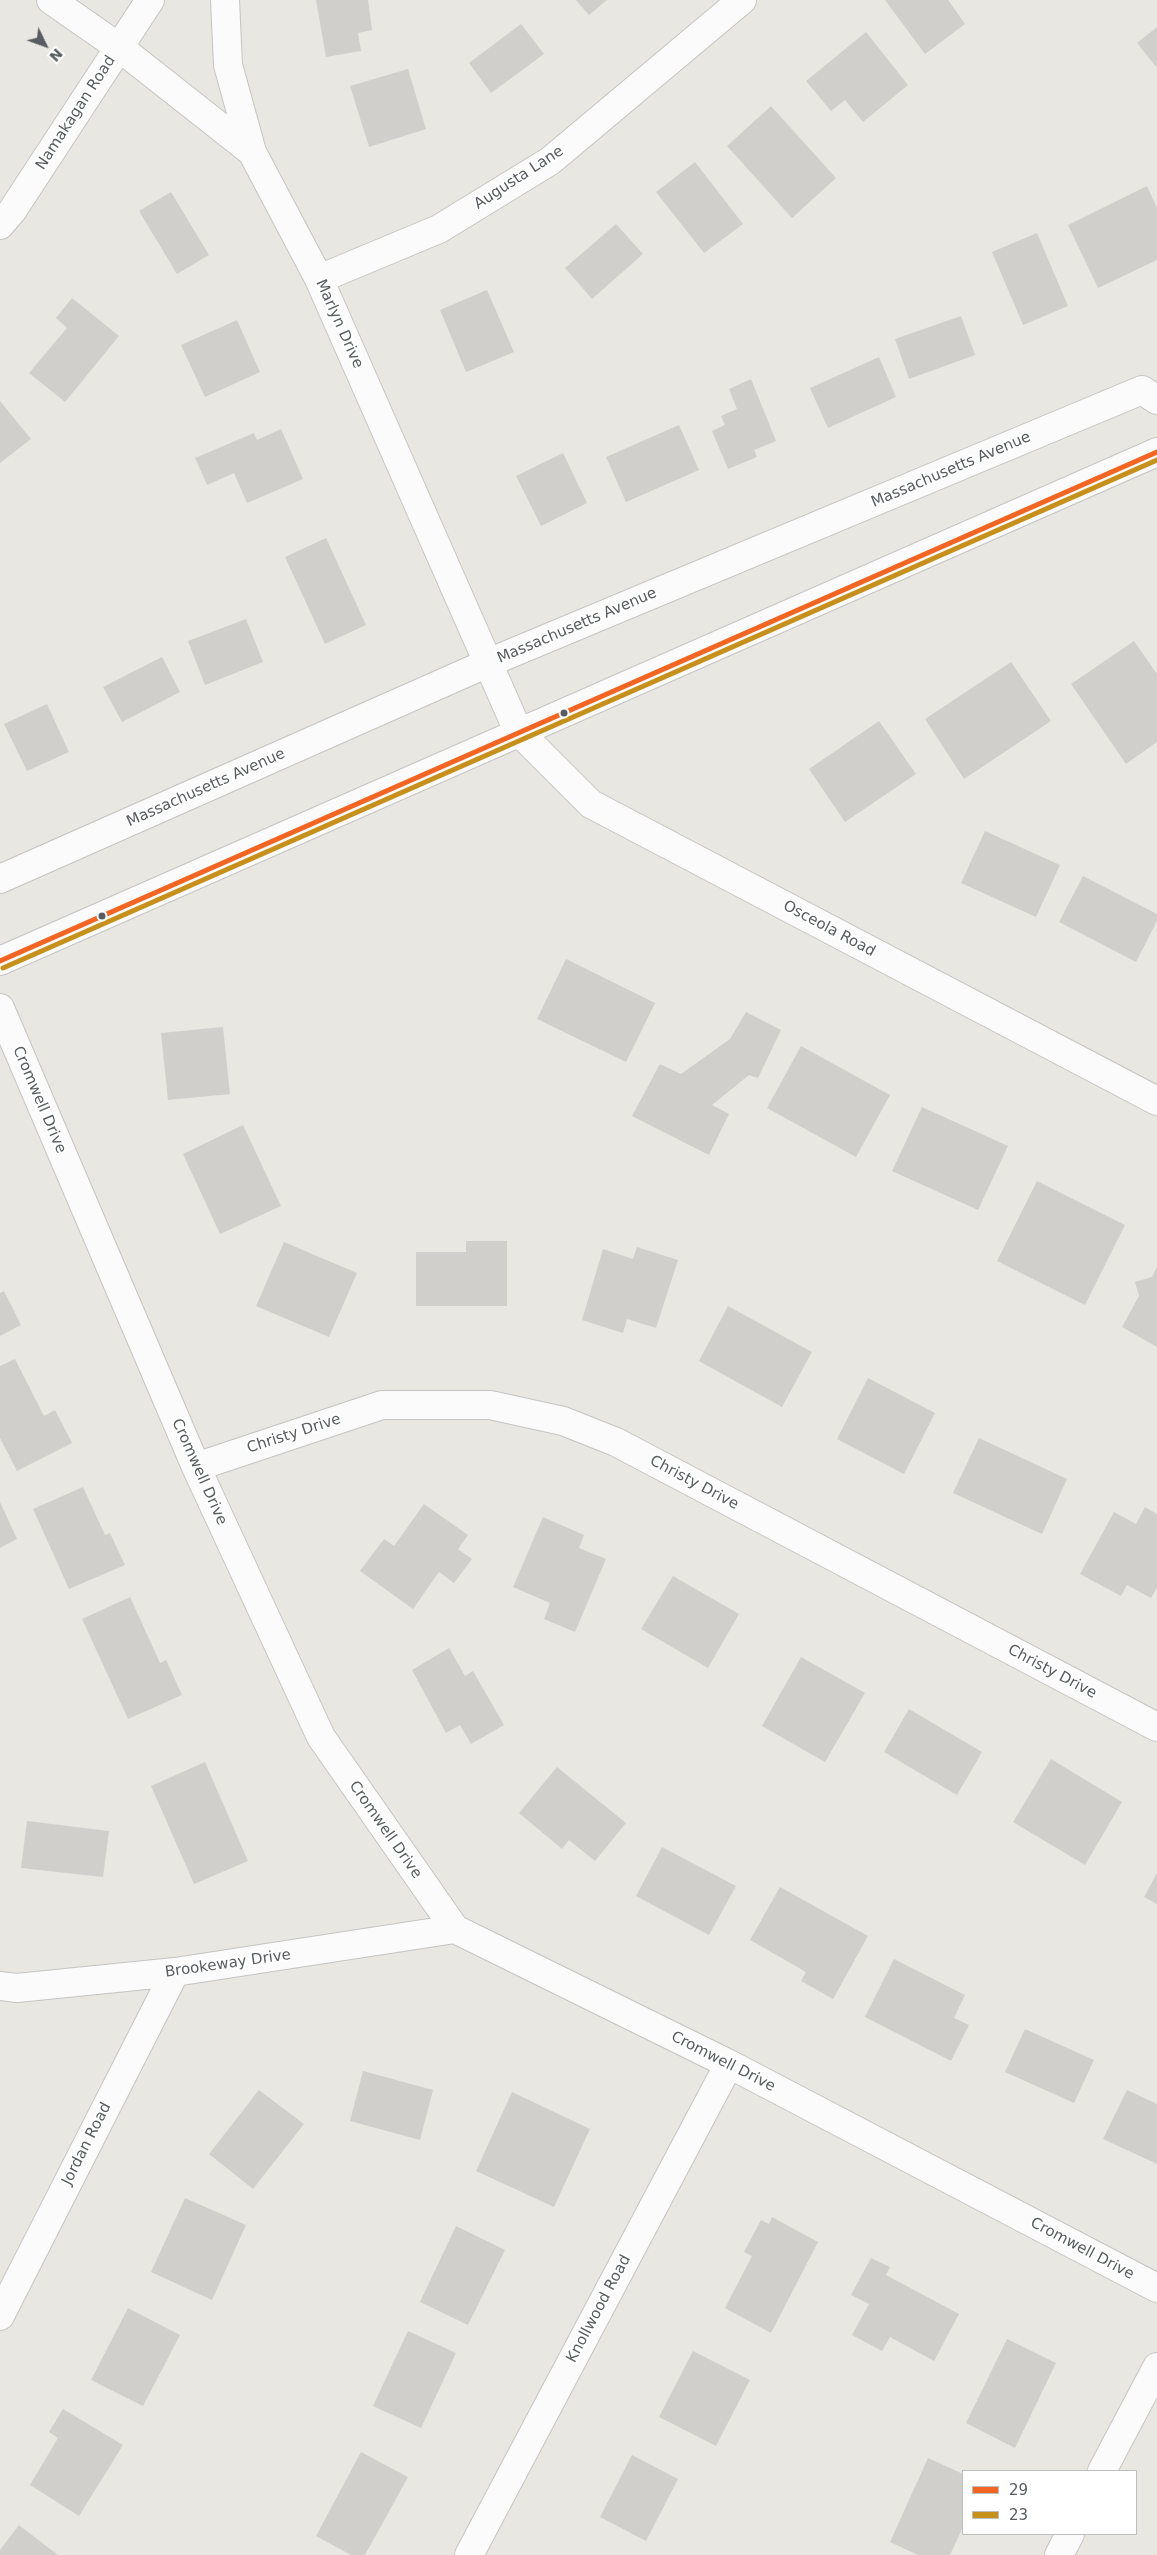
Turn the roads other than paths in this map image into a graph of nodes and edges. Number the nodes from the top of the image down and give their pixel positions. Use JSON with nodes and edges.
{"nodes":[{"id":1,"x":51,"y":0,"type":"edge"},
{"id":2,"x":150,"y":0,"type":"edge"},
{"id":3,"x":225,"y":0,"type":"edge"},
{"id":4,"x":742,"y":0,"type":"edge"},
{"id":5,"x":120,"y":48,"type":"junction"},
{"id":6,"x":252,"y":152,"type":"junction"},
{"id":7,"x":0,"y":225,"type":"edge"},
{"id":8,"x":319,"y":279,"type":"junction"},
{"id":9,"x":1157,"y":400,"type":"edge"},
{"id":10,"x":1157,"y":452,"type":"edge"},
{"id":11,"x":488,"y":663,"type":"junction"},
{"id":12,"x":518,"y":732,"type":"junction"},
{"id":13,"x":0,"y":879,"type":"edge"},
{"id":14,"x":0,"y":961,"type":"edge"},
{"id":15,"x":0,"y":1008,"type":"edge"},
{"id":16,"x":1157,"y":1101,"type":"edge"},
{"id":17,"x":196,"y":1467,"type":"junction"},
{"id":18,"x":1157,"y":1728,"type":"edge"},
{"id":19,"x":455,"y":1929,"type":"junction"},
{"id":20,"x":175,"y":1972,"type":"junction"},
{"id":21,"x":0,"y":1986,"type":"edge"},
{"id":22,"x":729,"y":2064,"type":"junction"},
{"id":23,"x":1157,"y":2288,"type":"edge"},
{"id":24,"x":0,"y":2316,"type":"edge"},
{"id":25,"x":1157,"y":2367,"type":"edge"},
{"id":26,"x":1103,"y":2470,"type":"edge"},
{"id":27,"x":1069,"y":2535,"type":"edge"},
{"id":28,"x":469,"y":2555,"type":"edge"},
{"id":29,"x":1059,"y":2555,"type":"edge"}],
"edges":[{"from":1,"to":5,"type":"street","name":"Marlyn Drive"},
{"from":2,"to":5,"type":"street","name":"Namakagan Road"},
{"from":3,"to":6,"type":"street"},
{"from":4,"to":8,"type":"street","name":"Augusta Lane"},
{"from":5,"to":6,"type":"street","name":"Marlyn Drive"},
{"from":5,"to":7,"type":"street","name":"Namakagan Road"},
{"from":6,"to":8,"type":"street","name":"Marlyn Drive"},
{"from":8,"to":11,"type":"street","name":"Marlyn Drive"},
{"from":9,"to":11,"type":"street","name":"Massachusetts Avenue"},
{"from":10,"to":12,"type":"street"},
{"from":11,"to":12,"type":"street","name":"Marlyn Drive"},
{"from":11,"to":13,"type":"street","name":"Massachusetts Avenue"},
{"from":12,"to":14,"type":"street"},
{"from":12,"to":16,"type":"street","name":"Osceola Road"},
{"from":15,"to":17,"type":"street","name":"Cromwell Drive"},
{"from":17,"to":18,"type":"street","name":"Christy Drive"},
{"from":17,"to":19,"type":"street","name":"Cromwell Drive"},
{"from":19,"to":20,"type":"street","name":"Brookeway Drive"},
{"from":19,"to":22,"type":"street","name":"Cromwell Drive"},
{"from":20,"to":21,"type":"street","name":"Brookeway Drive"},
{"from":20,"to":24,"type":"street","name":"Jordan Road"},
{"from":22,"to":23,"type":"street","name":"Cromwell Drive"},
{"from":22,"to":28,"type":"street","name":"Knollwood Road"},
{"from":25,"to":26,"type":"street"},
{"from":27,"to":29,"type":"street"}]}
